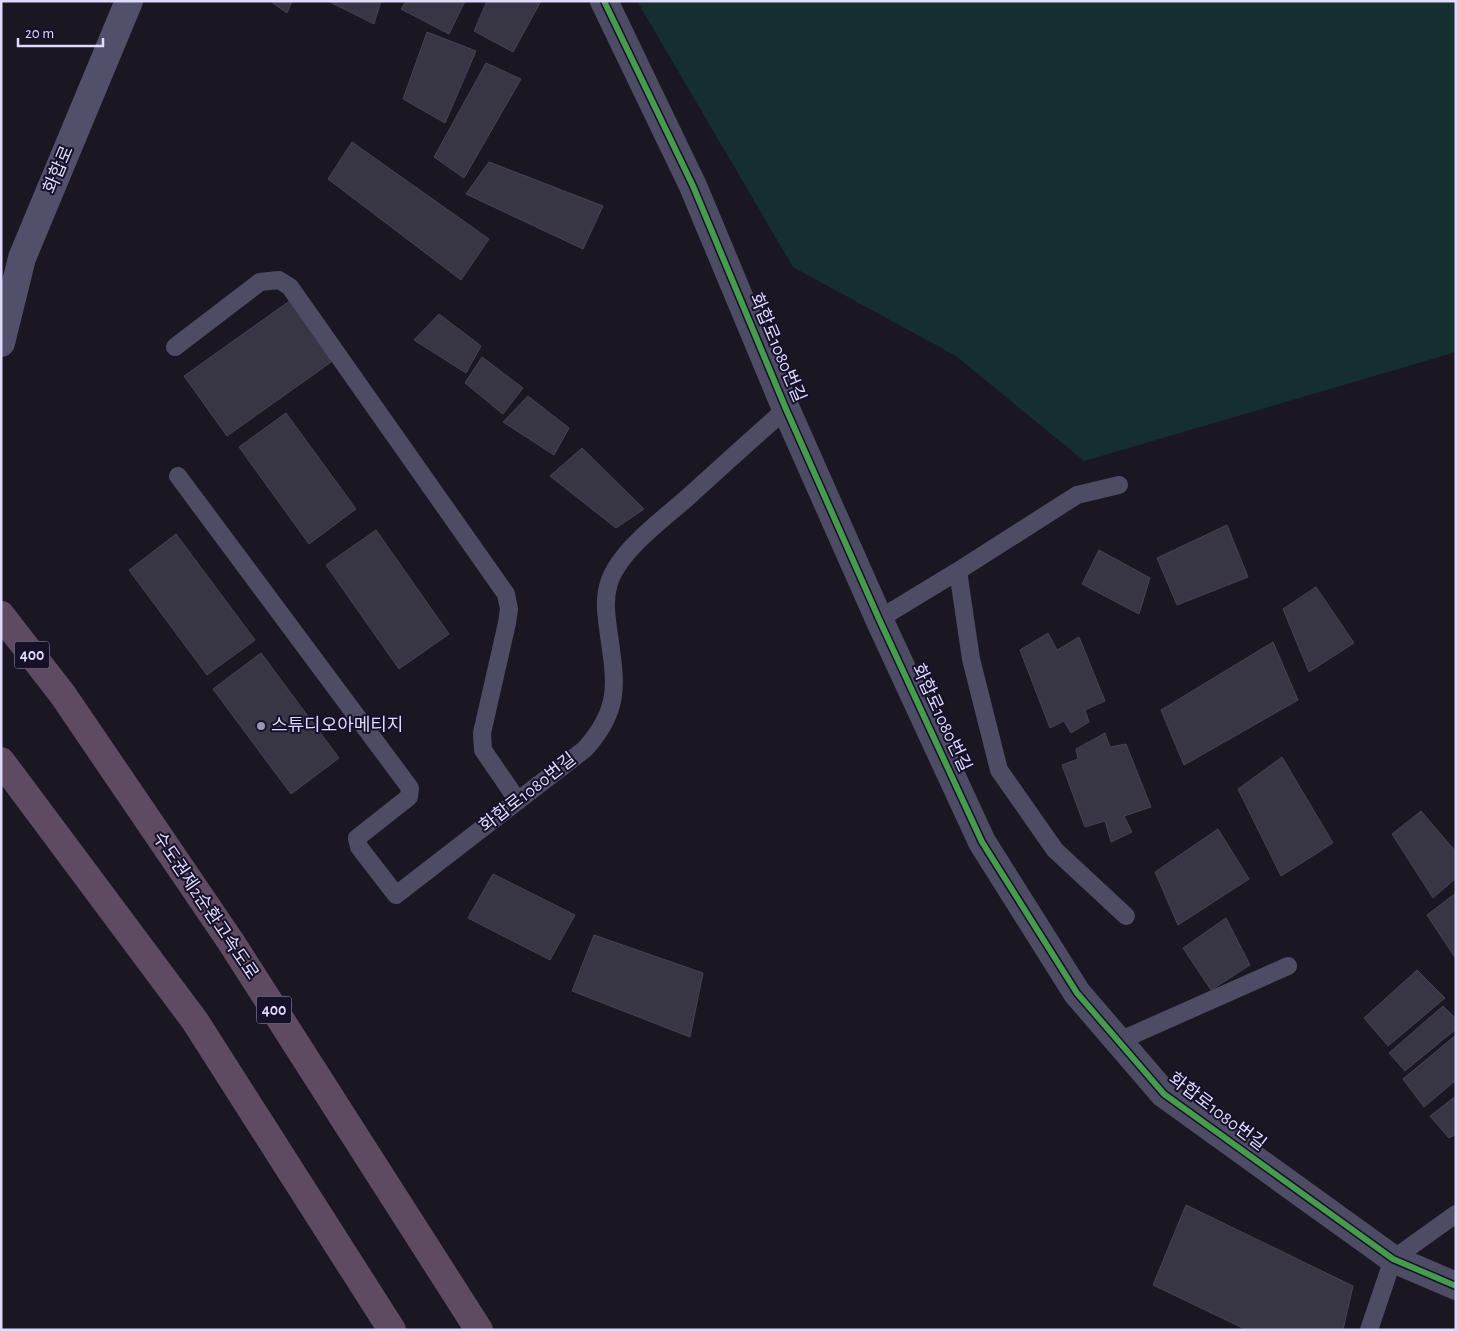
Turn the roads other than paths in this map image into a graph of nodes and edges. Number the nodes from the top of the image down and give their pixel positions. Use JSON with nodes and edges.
{"nodes":[{"id":1,"x":604,"y":1,"type":"edge"},
{"id":2,"x":123,"y":3,"type":"edge"},
{"id":3,"x":1,"y":343,"type":"edge"},
{"id":4,"x":175,"y":347,"type":"dead end"},
{"id":5,"x":786,"y":409,"type":"junction"},
{"id":6,"x":178,"y":476,"type":"dead end"},
{"id":7,"x":1119,"y":485,"type":"dead end"},
{"id":8,"x":958,"y":571,"type":"junction"},
{"id":9,"x":1,"y":616,"type":"edge"},
{"id":10,"x":879,"y":619,"type":"junction"},
{"id":11,"x":1,"y":761,"type":"edge"},
{"id":12,"x":518,"y":801,"type":"junction"},
{"id":13,"x":1126,"y":916,"type":"dead end"},
{"id":14,"x":1288,"y":966,"type":"dead end"},
{"id":15,"x":1119,"y":1041,"type":"junction"},
{"id":16,"x":1456,"y":1214,"type":"edge"},
{"id":17,"x":1393,"y":1259,"type":"junction"},
{"id":18,"x":1456,"y":1286,"type":"edge"},
{"id":19,"x":392,"y":1330,"type":"edge"},
{"id":20,"x":480,"y":1330,"type":"edge"},
{"id":21,"x":1369,"y":1330,"type":"edge"}],
"edges":[{"from":1,"to":5,"type":"street","name":"화합로1080번길"},
{"from":2,"to":3,"type":"main road","name":"화합로"},
{"from":4,"to":12,"type":"lane"},
{"from":5,"to":10,"type":"street","name":"화합로1080번길"},
{"from":5,"to":12,"type":"lane","name":"화합로1080번길"},
{"from":6,"to":12,"type":"lane","name":"화합로1080번길"},
{"from":7,"to":8,"type":"lane"},
{"from":8,"to":10,"type":"lane"},
{"from":8,"to":13,"type":"lane"},
{"from":9,"to":20,"type":"highway","name":"수도권제2순환고속도로","number":"400"},
{"from":10,"to":15,"type":"street","name":"화합로1080번길"},
{"from":11,"to":19,"type":"highway"},
{"from":14,"to":15,"type":"lane"},
{"from":15,"to":17,"type":"street","name":"화합로1080번길"},
{"from":16,"to":17,"type":"lane"},
{"from":17,"to":18,"type":"street","name":"화합로1080번길"},
{"from":17,"to":21,"type":"lane"}]}
